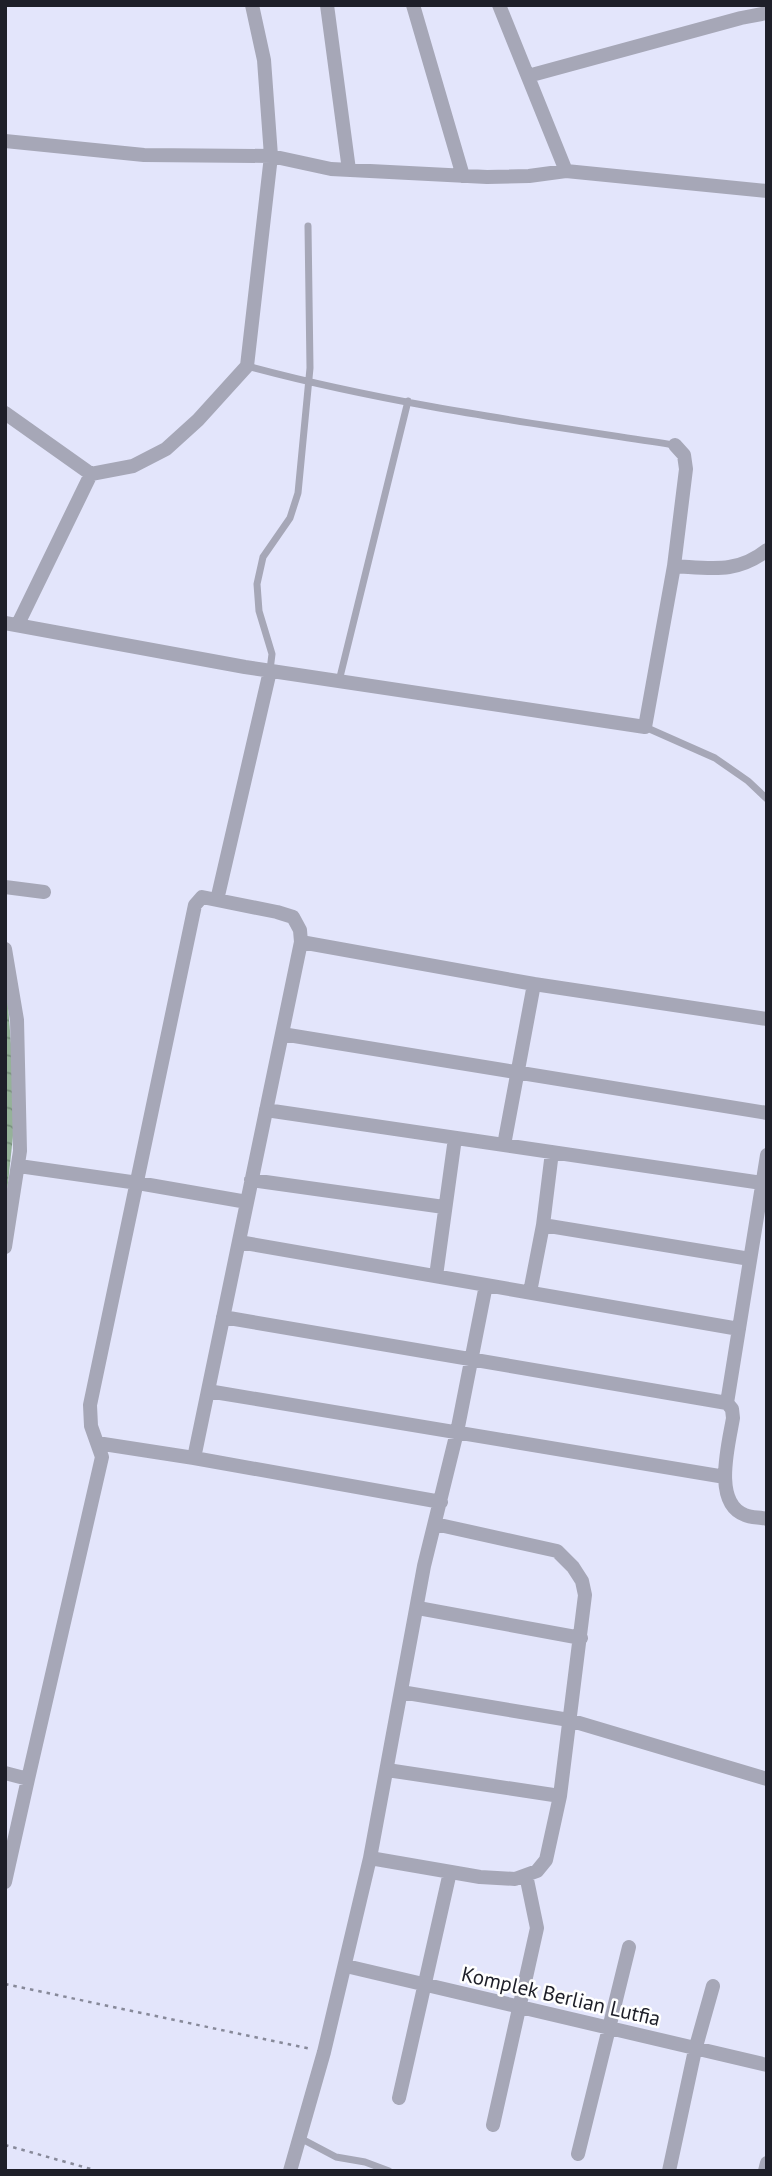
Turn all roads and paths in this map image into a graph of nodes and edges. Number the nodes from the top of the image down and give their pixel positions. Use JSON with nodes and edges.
{"nodes":[{"id":1,"x":252,"y":5,"type":"edge"},
{"id":2,"x":327,"y":5,"type":"edge"},
{"id":3,"x":413,"y":5,"type":"edge"},
{"id":4,"x":499,"y":5,"type":"edge"},
{"id":5,"x":767,"y":13,"type":"edge"},
{"id":6,"x":528,"y":76,"type":"junction"},
{"id":7,"x":5,"y":141,"type":"edge"},
{"id":8,"x":271,"y":156,"type":"junction"},
{"id":9,"x":349,"y":170,"type":"junction"},
{"id":10,"x":566,"y":171,"type":"junction"},
{"id":11,"x":463,"y":176,"type":"junction"},
{"id":12,"x":767,"y":191,"type":"edge"},
{"id":13,"x":308,"y":226,"type":"dead end"},
{"id":14,"x":247,"y":366,"type":"junction"},
{"id":15,"x":308,"y":383,"type":"junction"},
{"id":16,"x":408,"y":401,"type":"junction"},
{"id":17,"x":5,"y":413,"type":"edge"},
{"id":18,"x":675,"y":445,"type":"joint"},
{"id":19,"x":91,"y":474,"type":"junction"},
{"id":20,"x":767,"y":550,"type":"edge"},
{"id":21,"x":674,"y":566,"type":"junction"},
{"id":22,"x":11,"y":624,"type":"edge"},
{"id":23,"x":270,"y":671,"type":"junction"},
{"id":24,"x":339,"y":681,"type":"junction"},
{"id":25,"x":645,"y":727,"type":"junction"},
{"id":26,"x":767,"y":799,"type":"edge"},
{"id":27,"x":5,"y":887,"type":"edge"},
{"id":28,"x":44,"y":892,"type":"dead end"},
{"id":29,"x":217,"y":901,"type":"junction"},
{"id":30,"x":301,"y":942,"type":"junction"},
{"id":31,"x":5,"y":949,"type":"edge"},
{"id":32,"x":534,"y":984,"type":"junction"},
{"id":33,"x":767,"y":1019,"type":"edge"},
{"id":34,"x":282,"y":1034,"type":"junction"},
{"id":35,"x":517,"y":1072,"type":"junction"},
{"id":36,"x":266,"y":1110,"type":"junction"},
{"id":37,"x":767,"y":1113,"type":"edge"},
{"id":38,"x":455,"y":1138,"type":"junction"},
{"id":39,"x":504,"y":1145,"type":"junction"},
{"id":40,"x":552,"y":1152,"type":"junction"},
{"id":41,"x":767,"y":1155,"type":"edge"},
{"id":42,"x":19,"y":1166,"type":"junction"},
{"id":43,"x":251,"y":1180,"type":"junction"},
{"id":44,"x":138,"y":1183,"type":"junction"},
{"id":45,"x":762,"y":1183,"type":"junction"},
{"id":46,"x":247,"y":1202,"type":"junction"},
{"id":47,"x":444,"y":1207,"type":"junction"},
{"id":48,"x":543,"y":1225,"type":"junction"},
{"id":49,"x":239,"y":1242,"type":"junction"},
{"id":50,"x":5,"y":1247,"type":"edge"},
{"id":51,"x":750,"y":1259,"type":"junction"},
{"id":52,"x":436,"y":1276,"type":"junction"},
{"id":53,"x":486,"y":1285,"type":"junction"},
{"id":54,"x":530,"y":1292,"type":"junction"},
{"id":55,"x":223,"y":1317,"type":"junction"},
{"id":56,"x":739,"y":1329,"type":"junction"},
{"id":57,"x":471,"y":1359,"type":"junction"},
{"id":58,"x":208,"y":1391,"type":"junction"},
{"id":59,"x":727,"y":1403,"type":"junction"},
{"id":60,"x":457,"y":1432,"type":"junction"},
{"id":61,"x":97,"y":1443,"type":"junction"},
{"id":62,"x":194,"y":1458,"type":"junction"},
{"id":63,"x":725,"y":1476,"type":"junction"},
{"id":64,"x":440,"y":1502,"type":"junction"},
{"id":65,"x":767,"y":1518,"type":"edge"},
{"id":66,"x":435,"y":1524,"type":"junction"},
{"id":67,"x":418,"y":1608,"type":"junction"},
{"id":68,"x":581,"y":1638,"type":"junction"},
{"id":69,"x":401,"y":1692,"type":"junction"},
{"id":70,"x":569,"y":1720,"type":"junction"},
{"id":71,"x":387,"y":1770,"type":"junction"},
{"id":72,"x":5,"y":1773,"type":"edge"},
{"id":73,"x":28,"y":1779,"type":"junction"},
{"id":74,"x":767,"y":1779,"type":"edge"},
{"id":75,"x":560,"y":1796,"type":"junction"},
{"id":76,"x":370,"y":1858,"type":"junction"},
{"id":77,"x":450,"y":1872,"type":"junction"},
{"id":78,"x":526,"y":1875,"type":"junction"},
{"id":79,"x":5,"y":1882,"type":"edge"},
{"id":80,"x":629,"y":1947,"type":"dead end"},
{"id":81,"x":346,"y":1966,"type":"junction"},
{"id":82,"x":5,"y":1984,"type":"edge"},
{"id":83,"x":425,"y":1985,"type":"junction"},
{"id":84,"x":713,"y":1986,"type":"dead end"},
{"id":85,"x":520,"y":2008,"type":"junction"},
{"id":86,"x":609,"y":2029,"type":"junction"},
{"id":87,"x":695,"y":2050,"type":"junction"},
{"id":88,"x":324,"y":2052,"type":"junction"},
{"id":89,"x":767,"y":2065,"type":"edge"},
{"id":90,"x":399,"y":2098,"type":"dead end"},
{"id":91,"x":493,"y":2125,"type":"dead end"},
{"id":92,"x":300,"y":2138,"type":"junction"},
{"id":93,"x":5,"y":2145,"type":"edge"},
{"id":94,"x":578,"y":2154,"type":"dead end"},
{"id":95,"x":767,"y":2163,"type":"edge"},
{"id":96,"x":98,"y":2171,"type":"edge"},
{"id":97,"x":290,"y":2171,"type":"edge"},
{"id":98,"x":389,"y":2171,"type":"edge"},
{"id":99,"x":669,"y":2171,"type":"edge"},
{"id":100,"x":765,"y":2171,"type":"edge"}],
"edges":[{"from":1,"to":8,"type":"street"},
{"from":2,"to":9,"type":"street"},
{"from":3,"to":11,"type":"street"},
{"from":4,"to":6,"type":"street"},
{"from":5,"to":6,"type":"street"},
{"from":6,"to":10,"type":"street"},
{"from":7,"to":8,"type":"street"},
{"from":8,"to":9,"type":"street"},
{"from":8,"to":14,"type":"street"},
{"from":9,"to":11,"type":"street"},
{"from":10,"to":11,"type":"street"},
{"from":10,"to":12,"type":"street"},
{"from":13,"to":15,"type":"lane"},
{"from":14,"to":15,"type":"lane"},
{"from":14,"to":19,"type":"street"},
{"from":15,"to":16,"type":"lane"},
{"from":15,"to":23,"type":"lane"},
{"from":16,"to":18,"type":"lane"},
{"from":16,"to":24,"type":"lane"},
{"from":17,"to":19,"type":"street"},
{"from":18,"to":21,"type":"street"},
{"from":19,"to":22,"type":"street"},
{"from":20,"to":21,"type":"street"},
{"from":21,"to":25,"type":"street"},
{"from":22,"to":23,"type":"street"},
{"from":23,"to":24,"type":"street"},
{"from":23,"to":29,"type":"street"},
{"from":24,"to":25,"type":"street"},
{"from":25,"to":26,"type":"lane"},
{"from":27,"to":28,"type":"street"},
{"from":29,"to":30,"type":"street"},
{"from":29,"to":44,"type":"street"},
{"from":30,"to":32,"type":"street"},
{"from":30,"to":34,"type":"street"},
{"from":31,"to":42,"type":"street"},
{"from":32,"to":33,"type":"street"},
{"from":32,"to":35,"type":"street"},
{"from":34,"to":35,"type":"street"},
{"from":34,"to":36,"type":"street"},
{"from":35,"to":37,"type":"street"},
{"from":35,"to":39,"type":"street"},
{"from":36,"to":38,"type":"street"},
{"from":36,"to":43,"type":"street"},
{"from":38,"to":39,"type":"street"},
{"from":38,"to":47,"type":"street"},
{"from":39,"to":40,"type":"street"},
{"from":40,"to":45,"type":"street"},
{"from":40,"to":48,"type":"street"},
{"from":41,"to":45,"type":"street"},
{"from":42,"to":44,"type":"street"},
{"from":42,"to":50,"type":"street"},
{"from":43,"to":46,"type":"street"},
{"from":43,"to":47,"type":"street"},
{"from":44,"to":46,"type":"street"},
{"from":44,"to":61,"type":"street"},
{"from":45,"to":51,"type":"street"},
{"from":46,"to":49,"type":"street"},
{"from":47,"to":52,"type":"street"},
{"from":48,"to":51,"type":"street"},
{"from":48,"to":54,"type":"street"},
{"from":49,"to":52,"type":"street"},
{"from":49,"to":55,"type":"street"},
{"from":51,"to":56,"type":"street"},
{"from":52,"to":53,"type":"street"},
{"from":53,"to":54,"type":"street"},
{"from":53,"to":57,"type":"street"},
{"from":54,"to":56,"type":"street"},
{"from":55,"to":57,"type":"street"},
{"from":55,"to":58,"type":"street"},
{"from":56,"to":59,"type":"street"},
{"from":57,"to":59,"type":"street"},
{"from":57,"to":60,"type":"street"},
{"from":58,"to":60,"type":"street"},
{"from":58,"to":62,"type":"street"},
{"from":59,"to":63,"type":"street"},
{"from":60,"to":63,"type":"street"},
{"from":60,"to":64,"type":"street"},
{"from":61,"to":62,"type":"street"},
{"from":61,"to":73,"type":"street"},
{"from":62,"to":64,"type":"street"},
{"from":63,"to":65,"type":"street"},
{"from":64,"to":66,"type":"street"},
{"from":66,"to":67,"type":"street"},
{"from":66,"to":68,"type":"street"},
{"from":67,"to":68,"type":"street"},
{"from":67,"to":69,"type":"street"},
{"from":68,"to":70,"type":"street"},
{"from":69,"to":70,"type":"street"},
{"from":69,"to":71,"type":"street"},
{"from":70,"to":74,"type":"street"},
{"from":70,"to":75,"type":"street"},
{"from":71,"to":75,"type":"street"},
{"from":71,"to":76,"type":"street"},
{"from":72,"to":73,"type":"street"},
{"from":73,"to":79,"type":"street"},
{"from":75,"to":78,"type":"street"},
{"from":76,"to":77,"type":"street"},
{"from":76,"to":81,"type":"street"},
{"from":77,"to":78,"type":"street"},
{"from":77,"to":83,"type":"street"},
{"from":78,"to":85,"type":"street"},
{"from":80,"to":86,"type":"street"},
{"from":81,"to":83,"type":"street","name":"Komplek Berlian Lutfia"},
{"from":81,"to":88,"type":"street"},
{"from":82,"to":88,"type":"path"},
{"from":83,"to":85,"type":"street","name":"Komplek Berlian Lutfia"},
{"from":83,"to":90,"type":"street"},
{"from":84,"to":87,"type":"street"},
{"from":85,"to":86,"type":"street","name":"Komplek Berlian Lutfia"},
{"from":85,"to":91,"type":"street"},
{"from":86,"to":87,"type":"street","name":"Komplek Berlian Lutfia"},
{"from":86,"to":94,"type":"street"},
{"from":87,"to":89,"type":"street","name":"Komplek Berlian Lutfia"},
{"from":87,"to":99,"type":"street"},
{"from":88,"to":92,"type":"street"},
{"from":92,"to":97,"type":"street"},
{"from":92,"to":98,"type":"lane"},
{"from":93,"to":96,"type":"path"},
{"from":95,"to":100,"type":"street"}]}
